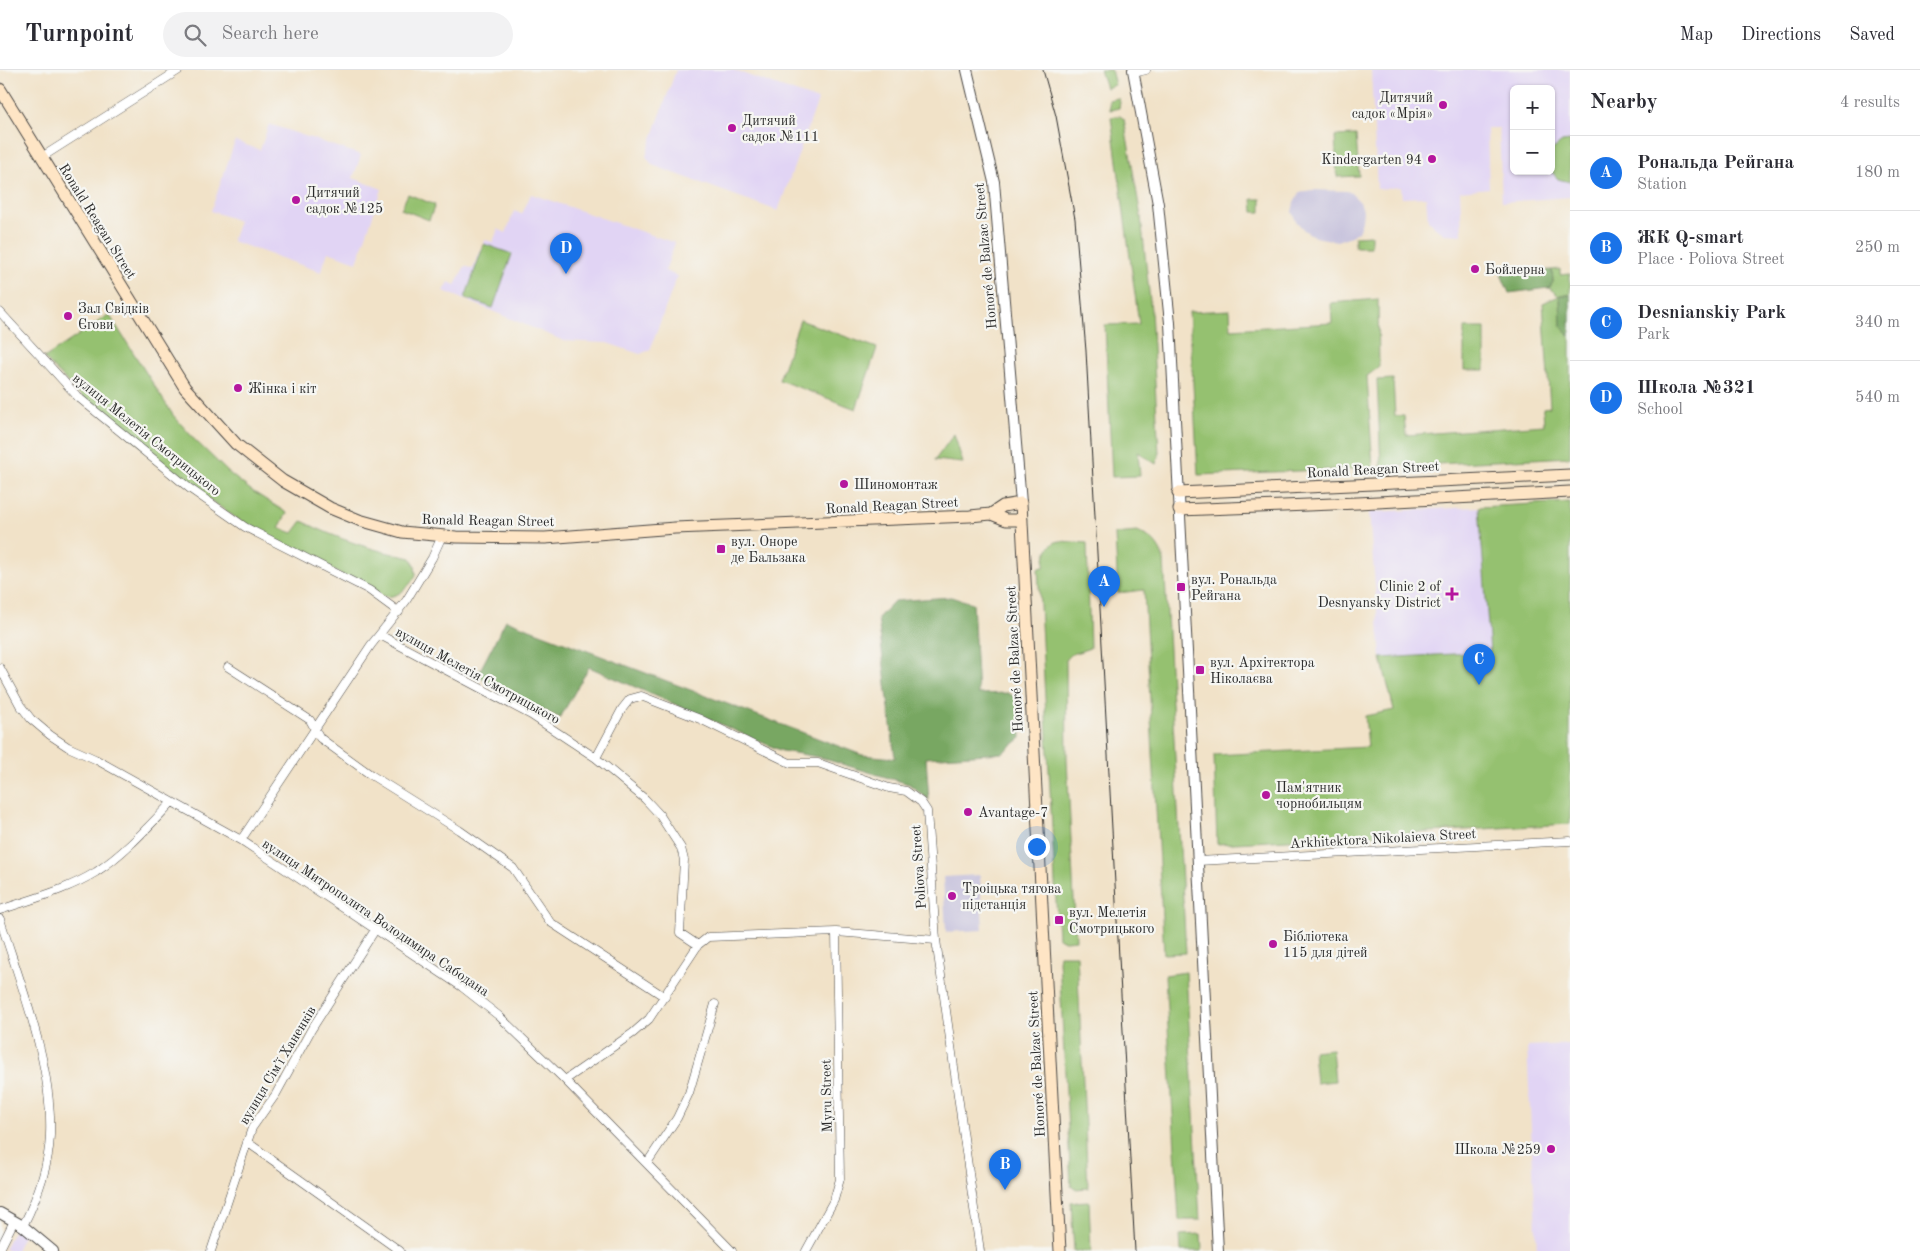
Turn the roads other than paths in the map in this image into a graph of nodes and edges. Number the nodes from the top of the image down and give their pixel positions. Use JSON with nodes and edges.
{"nodes":[{"id":1,"x":179,"y":70,"type":"edge"},
{"id":2,"x":967,"y":70,"type":"edge"},
{"id":3,"x":1146,"y":70,"type":"edge"},
{"id":4,"x":1133,"y":72,"type":"edge"},
{"id":5,"x":0,"y":90,"type":"edge"},
{"id":6,"x":42,"y":157,"type":"junction"},
{"id":7,"x":0,"y":312,"type":"edge"},
{"id":8,"x":1570,"y":474,"type":"edge"},
{"id":9,"x":1570,"y":492,"type":"edge"},
{"id":10,"x":1178,"y":493,"type":"junction"},
{"id":11,"x":1021,"y":503,"type":"junction"},
{"id":12,"x":1179,"y":510,"type":"junction"},
{"id":13,"x":991,"y":514,"type":"junction"},
{"id":14,"x":1022,"y":520,"type":"junction"},
{"id":15,"x":442,"y":536,"type":"junction"},
{"id":16,"x":399,"y":612,"type":"junction"},
{"id":17,"x":380,"y":635,"type":"junction"},
{"id":18,"x":228,"y":666,"type":"dead end"},
{"id":19,"x":0,"y":668,"type":"edge"},
{"id":20,"x":314,"y":729,"type":"junction"},
{"id":21,"x":596,"y":758,"type":"junction"},
{"id":22,"x":172,"y":802,"type":"junction"},
{"id":23,"x":241,"y":840,"type":"junction"},
{"id":24,"x":1570,"y":841,"type":"edge"},
{"id":25,"x":1198,"y":861,"type":"junction"},
{"id":26,"x":0,"y":910,"type":"edge"},
{"id":27,"x":0,"y":919,"type":"edge"},
{"id":28,"x":375,"y":930,"type":"junction"},
{"id":29,"x":836,"y":932,"type":"junction"},
{"id":30,"x":936,"y":940,"type":"junction"},
{"id":31,"x":698,"y":945,"type":"junction"},
{"id":32,"x":665,"y":997,"type":"junction"},
{"id":33,"x":715,"y":1004,"type":"dead end"},
{"id":34,"x":565,"y":1080,"type":"junction"},
{"id":35,"x":246,"y":1142,"type":"junction"},
{"id":36,"x":647,"y":1163,"type":"junction"},
{"id":37,"x":0,"y":1213,"type":"edge"},
{"id":38,"x":18,"y":1224,"type":"junction"},
{"id":39,"x":0,"y":1249,"type":"edge"},
{"id":40,"x":53,"y":1251,"type":"edge"},
{"id":41,"x":211,"y":1251,"type":"edge"},
{"id":42,"x":400,"y":1251,"type":"edge"},
{"id":43,"x":732,"y":1251,"type":"edge"},
{"id":44,"x":806,"y":1251,"type":"edge"},
{"id":45,"x":980,"y":1251,"type":"edge"},
{"id":46,"x":1060,"y":1251,"type":"edge"},
{"id":47,"x":1218,"y":1251,"type":"edge"}],
"edges":[{"from":1,"to":6,"type":"street"},
{"from":2,"to":11,"type":"street","name":"Honoré de Balzac Street"},
{"from":3,"to":4,"type":"street"},
{"from":4,"to":10,"type":"street"},
{"from":5,"to":6,"type":"main road","name":"Ronald Reagan Street"},
{"from":6,"to":15,"type":"main road","name":"Ronald Reagan Street"},
{"from":7,"to":16,"type":"street","name":"вулиця Мелетія Смотрицького"},
{"from":8,"to":10,"type":"main road","name":"Ronald Reagan Street"},
{"from":9,"to":12,"type":"main road"},
{"from":10,"to":12,"type":"street"},
{"from":11,"to":13,"type":"main road","name":"Ronald Reagan Street"},
{"from":11,"to":14,"type":"main road","name":"Honoré de Balzac Street"},
{"from":12,"to":25,"type":"street"},
{"from":13,"to":14,"type":"main road","name":"Ronald Reagan Street"},
{"from":13,"to":15,"type":"main road","name":"Ronald Reagan Street"},
{"from":14,"to":46,"type":"main road","name":"Honoré de Balzac Street"},
{"from":15,"to":16,"type":"street","name":"вулиця Мелетія Смотрицького"},
{"from":16,"to":17,"type":"street","name":"вулиця Мелетія Смотрицького"},
{"from":17,"to":20,"type":"street","name":"вулиця Мелетія Смотрицького"},
{"from":17,"to":21,"type":"street","name":"вулиця Мелетія Смотрицького"},
{"from":18,"to":20,"type":"street"},
{"from":19,"to":22,"type":"street","name":"вулиця Митрополита Володимира Сабодана"},
{"from":20,"to":23,"type":"street","name":"вулиця Мелетія Смотрицького"},
{"from":20,"to":32,"type":"street"},
{"from":21,"to":30,"type":"street","name":"Poliova Street"},
{"from":21,"to":31,"type":"street","name":"вулиця Мелетія Смотрицького"},
{"from":22,"to":23,"type":"street","name":"вулиця Митрополита Володимира Сабодана"},
{"from":22,"to":26,"type":"street"},
{"from":23,"to":28,"type":"street","name":"вулиця Митрополита Володимира Сабодана"},
{"from":24,"to":25,"type":"street","name":"Arkhitektora Nikolaieva Street"},
{"from":25,"to":47,"type":"street"},
{"from":27,"to":38,"type":"street"},
{"from":28,"to":34,"type":"street","name":"вулиця Митрополита Володимира Сабодана"},
{"from":28,"to":35,"type":"street","name":"вулиця Сімʼї Ханенків"},
{"from":29,"to":30,"type":"street"},
{"from":29,"to":31,"type":"street"},
{"from":29,"to":44,"type":"street","name":"Myru Street"},
{"from":30,"to":45,"type":"street","name":"Poliova Street"},
{"from":31,"to":32,"type":"street"},
{"from":32,"to":34,"type":"street"},
{"from":33,"to":36,"type":"street"},
{"from":34,"to":36,"type":"street","name":"вулиця Митрополита Володимира Сабодана"},
{"from":35,"to":41,"type":"street","name":"вулиця Сімʼї Ханенків"},
{"from":35,"to":42,"type":"street"},
{"from":36,"to":43,"type":"street","name":"вулиця Митрополита Володимира Сабодана"},
{"from":37,"to":38,"type":"street"},
{"from":38,"to":39,"type":"street"},
{"from":38,"to":40,"type":"street"}]}
